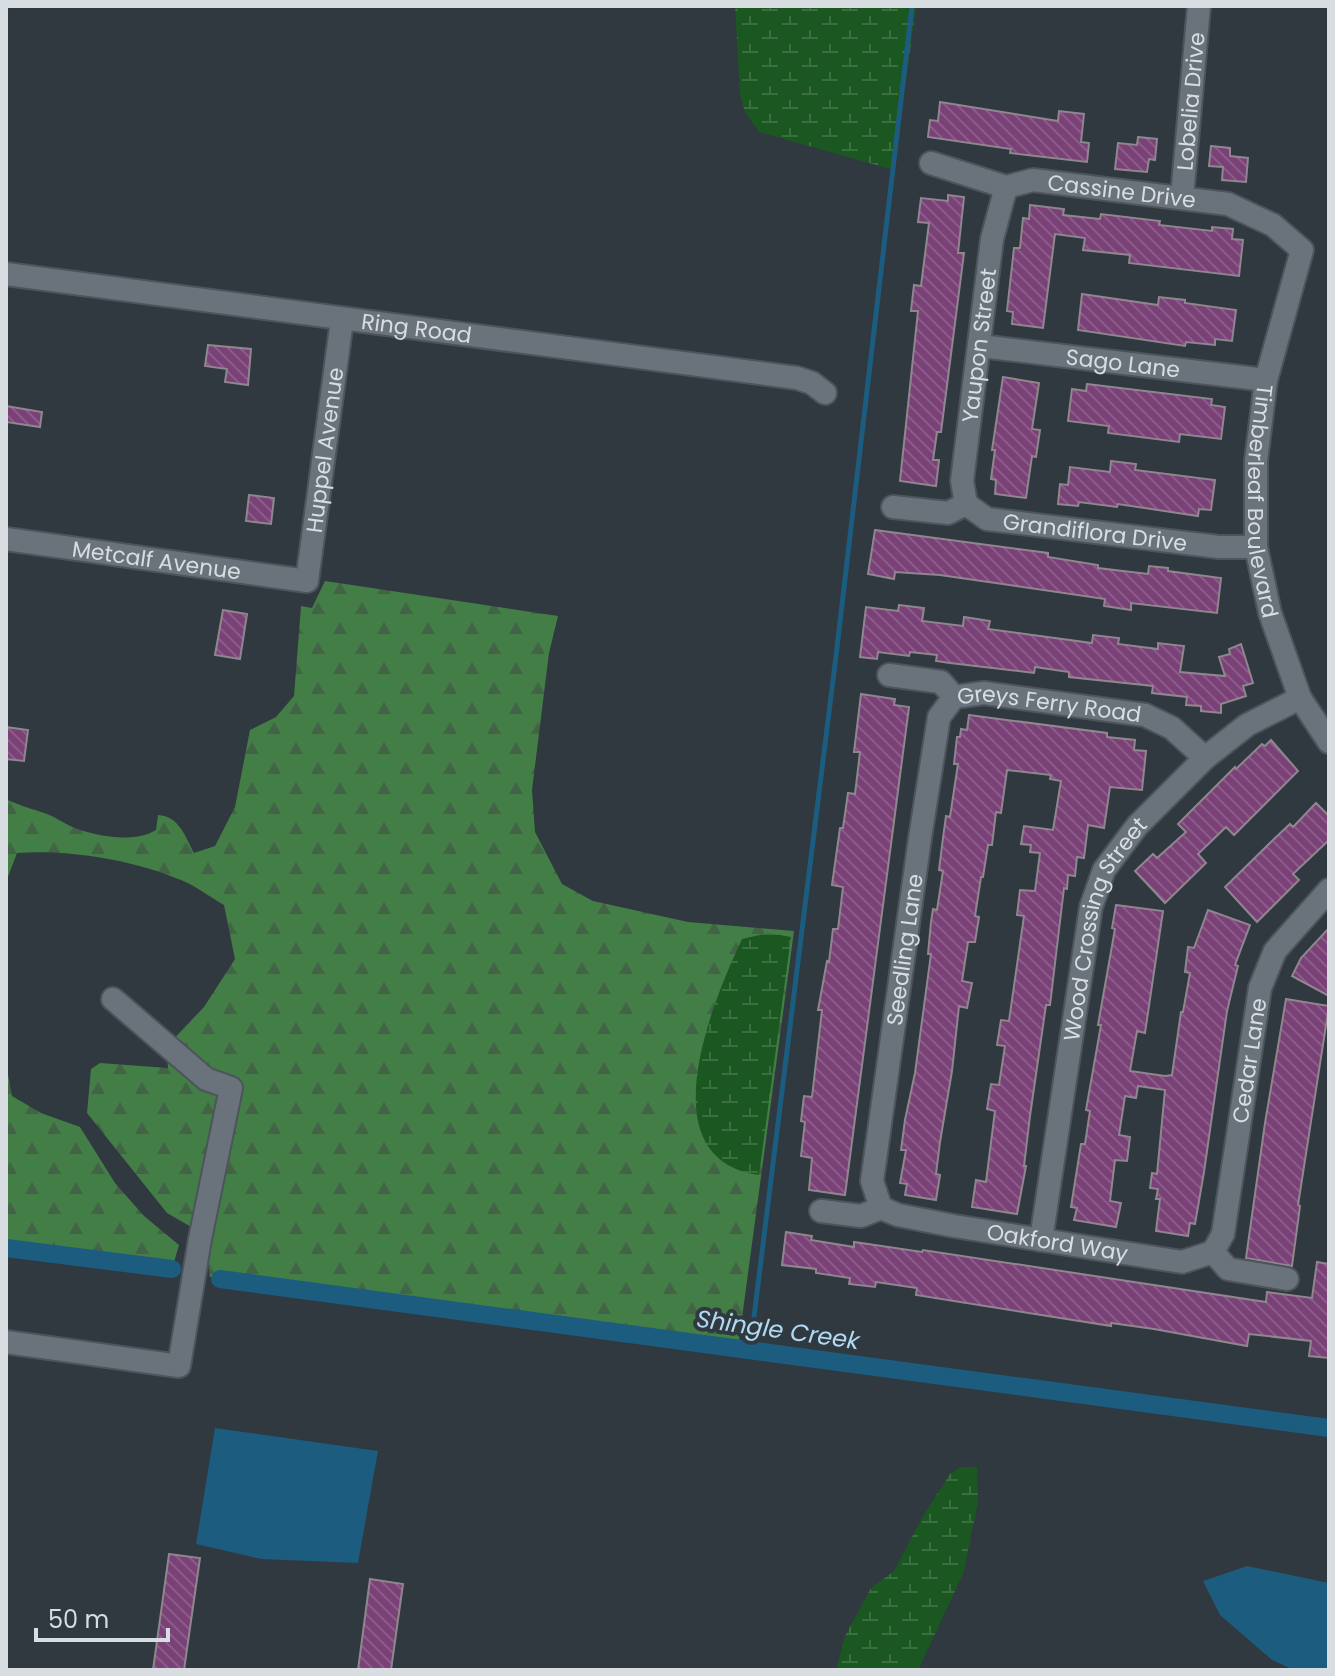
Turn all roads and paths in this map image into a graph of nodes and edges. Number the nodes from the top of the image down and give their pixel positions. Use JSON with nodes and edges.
{"nodes":[{"id":1,"x":1199,"y":6,"type":"edge"},
{"id":2,"x":931,"y":163,"type":"dead end"},
{"id":3,"x":1006,"y":187,"type":"junction"},
{"id":4,"x":1182,"y":197,"type":"junction"},
{"id":5,"x":1302,"y":250,"type":"joint"},
{"id":6,"x":6,"y":274,"type":"edge"},
{"id":7,"x":342,"y":320,"type":"junction"},
{"id":8,"x":980,"y":346,"type":"junction"},
{"id":9,"x":1266,"y":380,"type":"junction"},
{"id":10,"x":825,"y":393,"type":"dead end"},
{"id":11,"x":966,"y":504,"type":"junction"},
{"id":12,"x":893,"y":507,"type":"dead end"},
{"id":13,"x":6,"y":539,"type":"edge"},
{"id":14,"x":1256,"y":547,"type":"junction"},
{"id":15,"x":307,"y":581,"type":"joint"},
{"id":16,"x":889,"y":675,"type":"dead end"},
{"id":17,"x":954,"y":697,"type":"junction"},
{"id":18,"x":1300,"y":698,"type":"junction"},
{"id":19,"x":1329,"y":742,"type":"edge"},
{"id":20,"x":1205,"y":758,"type":"junction"},
{"id":21,"x":1329,"y":890,"type":"edge"},
{"id":22,"x":113,"y":999,"type":"dead end"},
{"id":23,"x":881,"y":1208,"type":"junction"},
{"id":24,"x":821,"y":1211,"type":"dead end"},
{"id":25,"x":1041,"y":1240,"type":"junction"},
{"id":26,"x":1213,"y":1252,"type":"junction"},
{"id":27,"x":1287,"y":1279,"type":"dead end"},
{"id":28,"x":6,"y":1342,"type":"edge"}],
"edges":[{"from":1,"to":4,"type":"street","name":"Lobelia Drive"},
{"from":2,"to":3,"type":"street","name":"Cassine Drive"},
{"from":3,"to":4,"type":"street","name":"Cassine Drive"},
{"from":3,"to":8,"type":"street","name":"Yaupon Street"},
{"from":4,"to":5,"type":"street","name":"Cassine Drive"},
{"from":5,"to":9,"type":"street","name":"Timberleaf Boulevard"},
{"from":6,"to":7,"type":"street","name":"Ring Road"},
{"from":7,"to":10,"type":"street","name":"Ring Road"},
{"from":7,"to":15,"type":"street","name":"Huppel Avenue"},
{"from":8,"to":9,"type":"street","name":"Sago Lane"},
{"from":8,"to":11,"type":"street","name":"Yaupon Street"},
{"from":9,"to":14,"type":"street","name":"Timberleaf Boulevard"},
{"from":11,"to":12,"type":"street"},
{"from":11,"to":14,"type":"street","name":"Grandiflora Drive"},
{"from":13,"to":15,"type":"street","name":"Metcalf Avenue"},
{"from":14,"to":18,"type":"street","name":"Timberleaf Boulevard"},
{"from":16,"to":17,"type":"street","name":"Greys Ferry Road"},
{"from":17,"to":20,"type":"street","name":"Greys Ferry Road"},
{"from":17,"to":23,"type":"street","name":"Seedling Lane"},
{"from":18,"to":19,"type":"street","name":"Timberleaf Boulevard"},
{"from":18,"to":20,"type":"street","name":"Wood Crossing Street"},
{"from":20,"to":25,"type":"street","name":"Wood Crossing Street"},
{"from":21,"to":26,"type":"street","name":"Cedar Lane"},
{"from":22,"to":28,"type":"street"},
{"from":23,"to":24,"type":"street","name":"Oakford Way"},
{"from":23,"to":25,"type":"street","name":"Oakford Way"},
{"from":25,"to":26,"type":"street","name":"Oakford Way"},
{"from":26,"to":27,"type":"street"}]}
